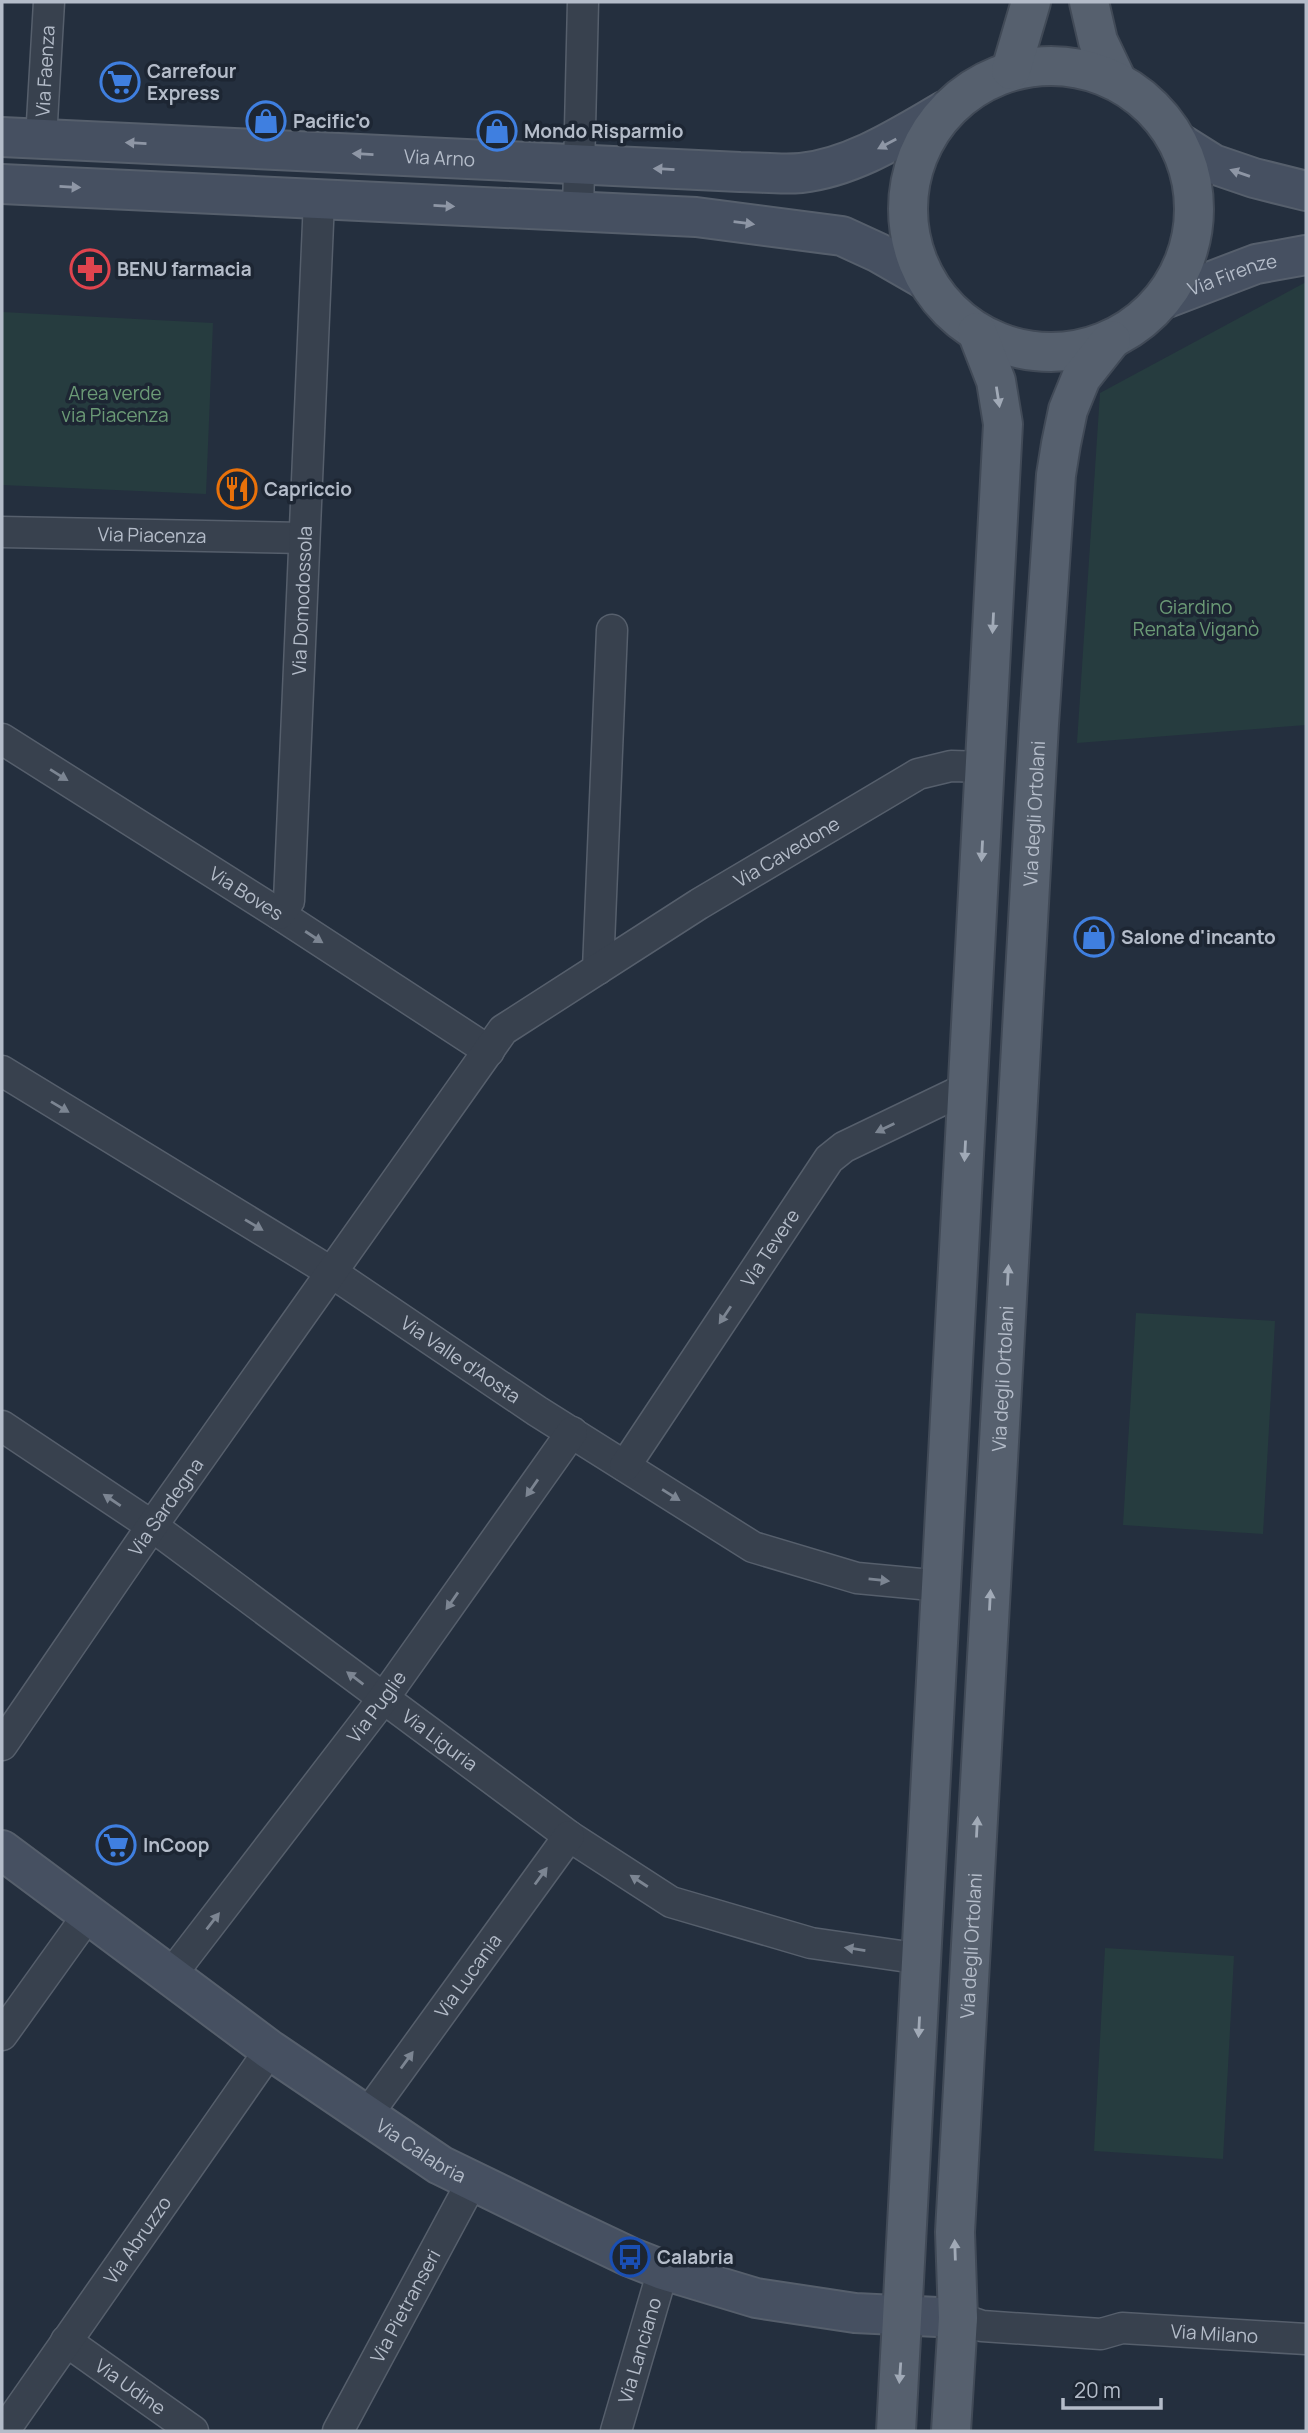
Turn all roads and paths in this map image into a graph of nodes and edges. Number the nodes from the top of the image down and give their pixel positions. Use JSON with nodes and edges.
{"nodes":[{"id":1,"x":49,"y":2,"type":"edge"},
{"id":2,"x":583,"y":2,"type":"edge"},
{"id":3,"x":1031,"y":2,"type":"edge"},
{"id":4,"x":1089,"y":2,"type":"edge"},
{"id":5,"x":1011,"y":70,"type":"junction"},
{"id":6,"x":1117,"y":81,"type":"junction"},
{"id":7,"x":946,"y":110,"type":"junction"},
{"id":8,"x":2,"y":137,"type":"edge"},
{"id":9,"x":41,"y":139,"type":"junction"},
{"id":10,"x":1178,"y":142,"type":"junction"},
{"id":11,"x":579,"y":165,"type":"junction"},
{"id":12,"x":2,"y":184,"type":"edge"},
{"id":13,"x":1306,"y":191,"type":"edge"},
{"id":14,"x":319,"y":200,"type":"junction"},
{"id":15,"x":578,"y":212,"type":"junction"},
{"id":16,"x":1306,"y":255,"type":"edge"},
{"id":17,"x":926,"y":280,"type":"junction"},
{"id":18,"x":1162,"y":300,"type":"junction"},
{"id":19,"x":977,"y":332,"type":"junction"},
{"id":20,"x":1111,"y":340,"type":"junction"},
{"id":21,"x":2,"y":532,"type":"edge"},
{"id":22,"x":304,"y":538,"type":"junction"},
{"id":23,"x":612,"y":630,"type":"dead end"},
{"id":24,"x":2,"y":739,"type":"edge"},
{"id":25,"x":986,"y":767,"type":"junction"},
{"id":26,"x":279,"y":914,"type":"junction"},
{"id":27,"x":598,"y":969,"type":"junction"},
{"id":28,"x":489,"y":1051,"type":"junction"},
{"id":29,"x":2,"y":1072,"type":"edge"},
{"id":30,"x":969,"y":1087,"type":"junction"},
{"id":31,"x":331,"y":1272,"type":"junction"},
{"id":32,"x":2,"y":1426,"type":"edge"},
{"id":33,"x":572,"y":1432,"type":"junction"},
{"id":34,"x":625,"y":1466,"type":"junction"},
{"id":35,"x":152,"y":1526,"type":"junction"},
{"id":36,"x":942,"y":1586,"type":"junction"},
{"id":37,"x":383,"y":1699,"type":"junction"},
{"id":38,"x":2,"y":1745,"type":"edge"},
{"id":39,"x":569,"y":1836,"type":"junction"},
{"id":40,"x":2,"y":1850,"type":"edge"},
{"id":41,"x":88,"y":1915,"type":"junction"},
{"id":42,"x":922,"y":1959,"type":"junction"},
{"id":43,"x":171,"y":1975,"type":"junction"},
{"id":44,"x":2,"y":2035,"type":"edge"},
{"id":45,"x":270,"y":2050,"type":"junction"},
{"id":46,"x":368,"y":2115,"type":"junction"},
{"id":47,"x":473,"y":2180,"type":"junction"},
{"id":48,"x":663,"y":2270,"type":"junction"},
{"id":49,"x":903,"y":2315,"type":"junction"},
{"id":50,"x":958,"y":2318,"type":"junction"},
{"id":51,"x":1306,"y":2339,"type":"edge"},
{"id":52,"x":66,"y":2341,"type":"junction"},
{"id":53,"x":4,"y":2431,"type":"edge"},
{"id":54,"x":193,"y":2431,"type":"edge"},
{"id":55,"x":338,"y":2431,"type":"edge"},
{"id":56,"x":616,"y":2431,"type":"edge"},
{"id":57,"x":896,"y":2431,"type":"edge"},
{"id":58,"x":951,"y":2431,"type":"edge"}],
"edges":[{"from":1,"to":9,"type":"street","name":"Via Faenza"},
{"from":2,"to":11,"type":"street"},
{"from":3,"to":5,"type":"main road"},
{"from":4,"to":6,"type":"main road"},
{"from":5,"to":6,"type":"main road"},
{"from":5,"to":7,"type":"main road"},
{"from":6,"to":10,"type":"main road"},
{"from":7,"to":11,"type":"street","name":"Via Arno","one_way":true},
{"from":7,"to":17,"type":"main road"},
{"from":8,"to":9,"type":"street","name":"Via Arno"},
{"from":11,"to":9,"type":"street","name":"Via Arno","one_way":true},
{"from":13,"to":10,"type":"street","one_way":true},
{"from":10,"to":18,"type":"main road"},
{"from":11,"to":15,"type":"street"},
{"from":12,"to":14,"type":"street","one_way":true},
{"from":14,"to":15,"type":"street","one_way":true},
{"from":14,"to":22,"type":"street","name":"Via Domodossola"},
{"from":15,"to":17,"type":"street","one_way":true},
{"from":16,"to":18,"type":"street","name":"Via Firenze"},
{"from":17,"to":19,"type":"main road"},
{"from":18,"to":20,"type":"main road"},
{"from":19,"to":20,"type":"main road"},
{"from":19,"to":25,"type":"main road","one_way":true},
{"from":50,"to":20,"type":"main road","name":"Via degli Ortolani","one_way":true},
{"from":21,"to":22,"type":"street","name":"Via Piacenza"},
{"from":22,"to":26,"type":"street","name":"Via Domodossola"},
{"from":23,"to":27,"type":"street"},
{"from":24,"to":26,"type":"street","name":"Via Boves","one_way":true},
{"from":25,"to":27,"type":"street","name":"Via Cavedone"},
{"from":25,"to":30,"type":"main road","one_way":true},
{"from":26,"to":28,"type":"street","name":"Via Boves","one_way":true},
{"from":27,"to":28,"type":"street","name":"Via Cavedone"},
{"from":28,"to":31,"type":"street","name":"Via Cavedone"},
{"from":29,"to":31,"type":"street","name":"Via Valle d'Aosta","one_way":true},
{"from":30,"to":34,"type":"street","name":"Via Tevere","one_way":true},
{"from":30,"to":36,"type":"main road","one_way":true},
{"from":31,"to":33,"type":"street","name":"Via Valle d'Aosta"},
{"from":31,"to":35,"type":"street","name":"Via Sardegna"},
{"from":35,"to":32,"type":"street","name":"Via Liguria","one_way":true},
{"from":33,"to":34,"type":"street","name":"Via Valle d'Aosta"},
{"from":33,"to":37,"type":"street","name":"Via Puglie","one_way":true},
{"from":34,"to":36,"type":"street","name":"Via Valle d'Aosta","one_way":true},
{"from":37,"to":35,"type":"street","name":"Via Liguria","one_way":true},
{"from":35,"to":38,"type":"street","name":"Via Sardegna"},
{"from":36,"to":42,"type":"main road"},
{"from":37,"to":39,"type":"street","name":"Via Liguria"},
{"from":43,"to":37,"type":"street","name":"Via Puglie","one_way":true},
{"from":42,"to":39,"type":"street","name":"Via Liguria","one_way":true},
{"from":46,"to":39,"type":"street","name":"Via Lucania","one_way":true},
{"from":40,"to":41,"type":"street","name":"Via Calabria"},
{"from":41,"to":43,"type":"street","name":"Via Calabria"},
{"from":41,"to":44,"type":"street"},
{"from":42,"to":49,"type":"main road","one_way":true},
{"from":43,"to":45,"type":"street","name":"Via Calabria"},
{"from":45,"to":46,"type":"street","name":"Via Calabria"},
{"from":45,"to":52,"type":"street","name":"Via Abruzzo"},
{"from":46,"to":47,"type":"street","name":"Via Calabria"},
{"from":47,"to":48,"type":"street","name":"Via Calabria"},
{"from":47,"to":55,"type":"street","name":"Via Pietranseri"},
{"from":48,"to":49,"type":"street","name":"Via Calabria"},
{"from":48,"to":56,"type":"street","name":"Via Lanciano"},
{"from":49,"to":50,"type":"street","name":"Via Milano"},
{"from":49,"to":57,"type":"main road","one_way":true},
{"from":50,"to":51,"type":"street","name":"Via Milano"},
{"from":50,"to":58,"type":"main road","name":"Via degli Ortolani"},
{"from":52,"to":53,"type":"street","name":"Via Abruzzo"},
{"from":52,"to":54,"type":"street","name":"Via Udine"}]}
